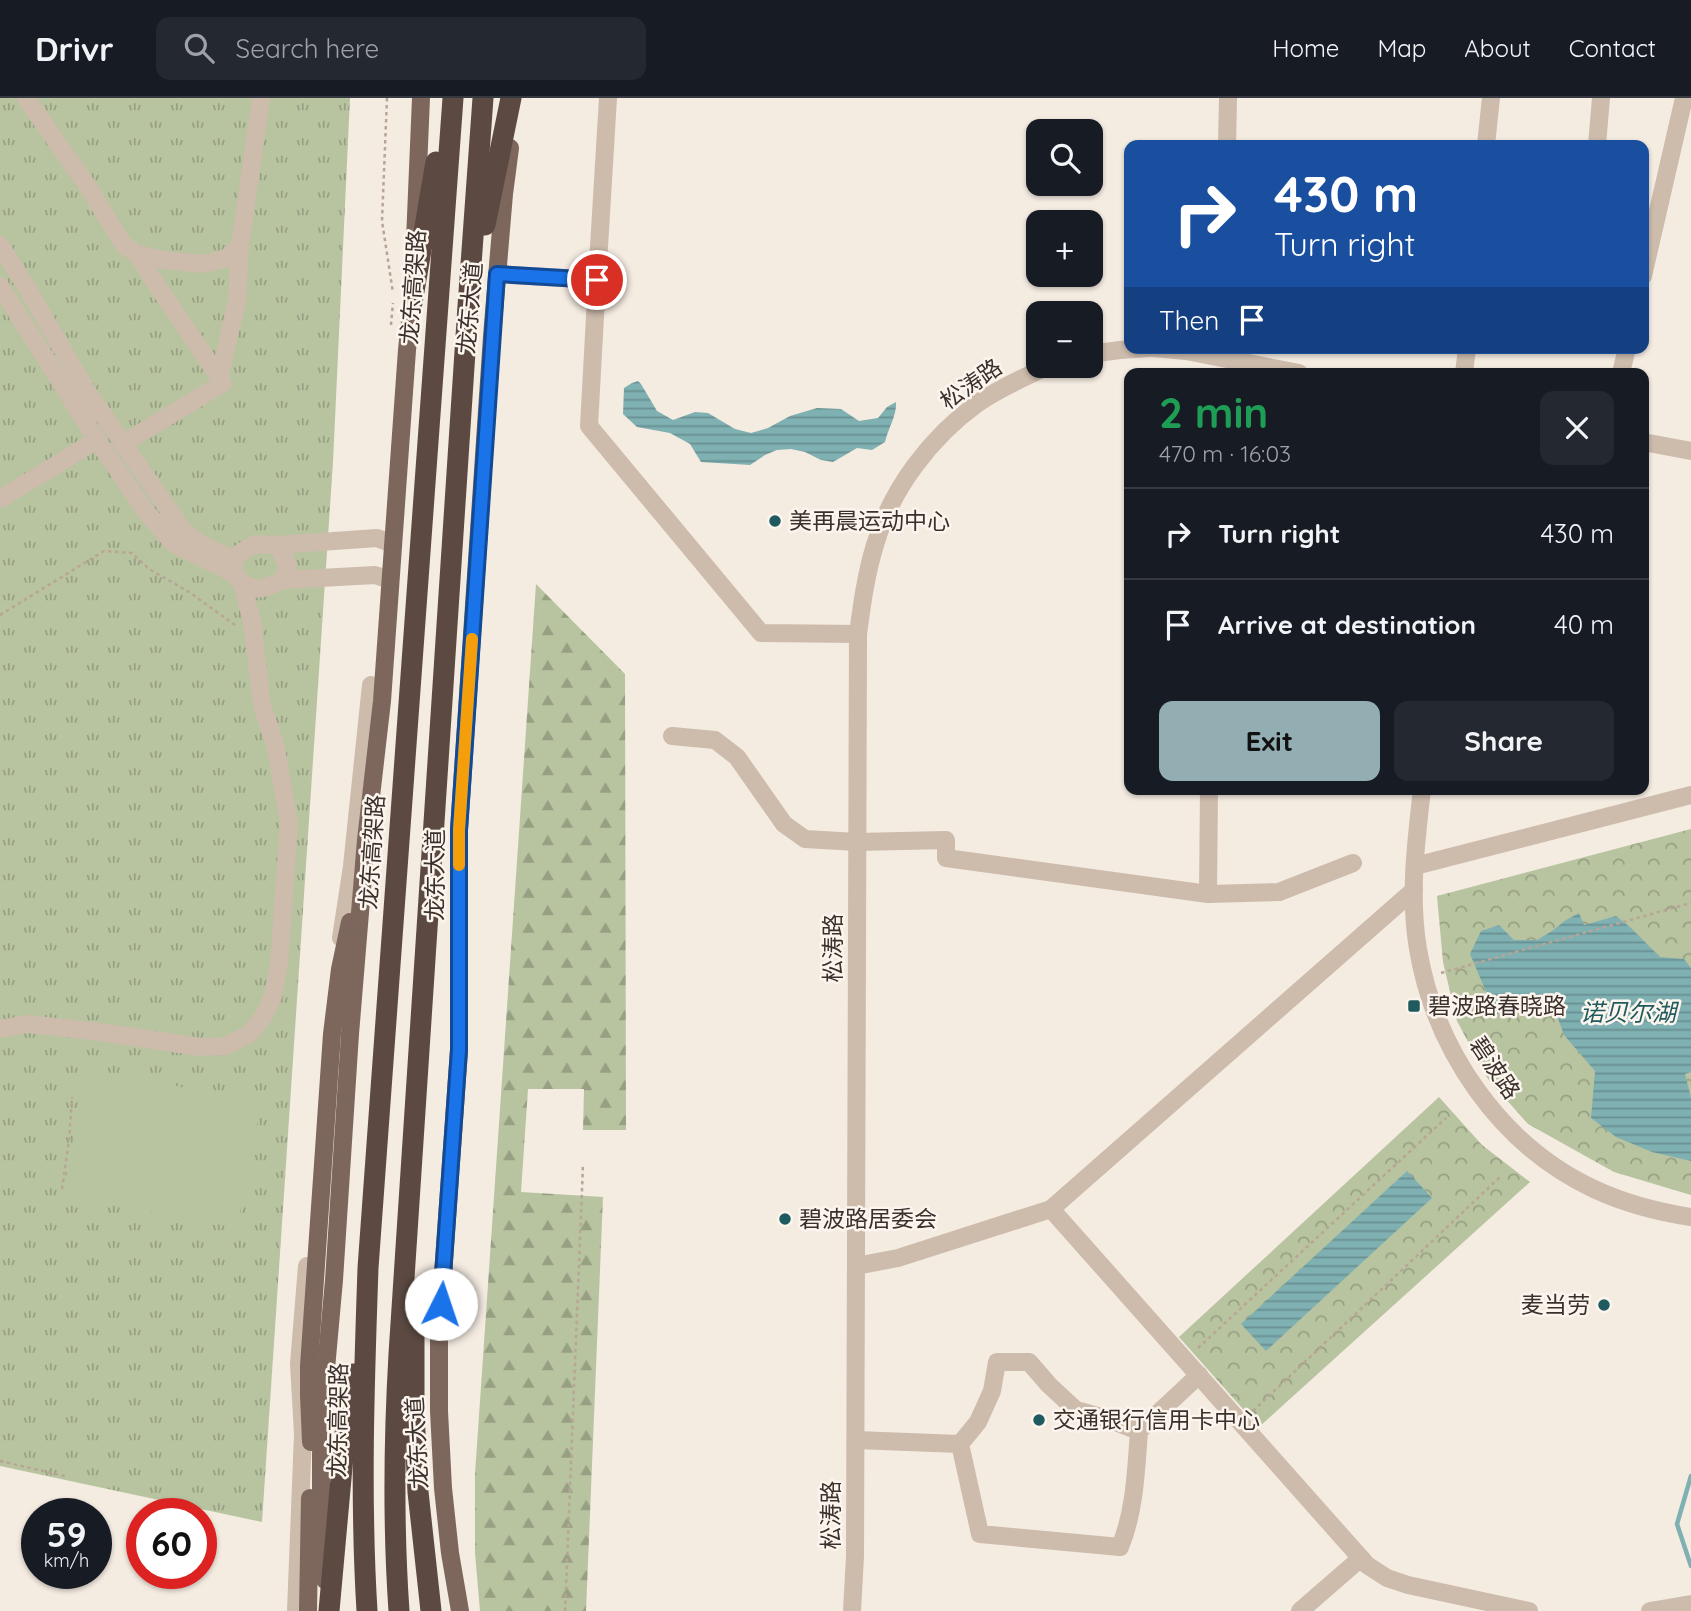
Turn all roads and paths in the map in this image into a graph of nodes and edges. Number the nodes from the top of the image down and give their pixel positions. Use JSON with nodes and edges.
{"nodes":[{"id":1,"x":26,"y":98,"type":"edge"},
{"id":2,"x":261,"y":98,"type":"edge"},
{"id":3,"x":387,"y":98,"type":"edge"},
{"id":4,"x":421,"y":98,"type":"edge"},
{"id":5,"x":447,"y":98,"type":"edge"},
{"id":6,"x":453,"y":98,"type":"edge"},
{"id":7,"x":483,"y":98,"type":"edge"},
{"id":8,"x":514,"y":98,"type":"edge"},
{"id":9,"x":608,"y":98,"type":"edge"},
{"id":10,"x":1228,"y":98,"type":"edge"},
{"id":11,"x":1491,"y":98,"type":"edge"},
{"id":12,"x":1601,"y":98,"type":"edge"},
{"id":13,"x":1684,"y":98,"type":"edge"},
{"id":14,"x":1227,"y":140,"type":"edge"},
{"id":15,"x":1487,"y":140,"type":"edge"},
{"id":16,"x":1597,"y":140,"type":"edge"},
{"id":17,"x":0,"y":245,"type":"edge"},
{"id":18,"x":240,"y":246,"type":"junction"},
{"id":19,"x":1649,"y":250,"type":"edge"},
{"id":20,"x":137,"y":254,"type":"junction"},
{"id":21,"x":497,"y":274,"type":"junction"},
{"id":22,"x":597,"y":280,"type":"junction"},
{"id":23,"x":0,"y":286,"type":"edge"},
{"id":24,"x":412,"y":303,"type":"junction"},
{"id":25,"x":468,"y":306,"type":"junction"},
{"id":26,"x":6,"y":309,"type":"edge"},
{"id":27,"x":391,"y":334,"type":"dead end"},
{"id":28,"x":1124,"y":349,"type":"edge"},
{"id":29,"x":1103,"y":352,"type":"edge"},
{"id":30,"x":1188,"y":354,"type":"edge"},
{"id":31,"x":1217,"y":359,"type":"edge"},
{"id":32,"x":1269,"y":368,"type":"edge"},
{"id":33,"x":1026,"y":376,"type":"edge"},
{"id":34,"x":219,"y":378,"type":"junction"},
{"id":35,"x":97,"y":440,"type":"junction"},
{"id":36,"x":1649,"y":443,"type":"edge"},
{"id":37,"x":122,"y":444,"type":"junction"},
{"id":38,"x":1691,"y":451,"type":"edge"},
{"id":39,"x":0,"y":499,"type":"edge"},
{"id":40,"x":393,"y":544,"type":"junction"},
{"id":41,"x":277,"y":545,"type":"junction"},
{"id":42,"x":236,"y":572,"type":"junction"},
{"id":43,"x":283,"y":580,"type":"junction"},
{"id":44,"x":390,"y":580,"type":"junction"},
{"id":45,"x":265,"y":589,"type":"junction"},
{"id":46,"x":0,"y":615,"type":"edge"},
{"id":47,"x":253,"y":627,"type":"junction"},
{"id":48,"x":858,"y":634,"type":"junction"},
{"id":49,"x":371,"y":685,"type":"dead end"},
{"id":50,"x":672,"y":736,"type":"dead end"},
{"id":51,"x":1209,"y":795,"type":"edge"},
{"id":52,"x":1421,"y":795,"type":"edge"},
{"id":53,"x":1691,"y":796,"type":"edge"},
{"id":54,"x":366,"y":840,"type":"junction"},
{"id":55,"x":857,"y":842,"type":"junction"},
{"id":56,"x":1353,"y":863,"type":"dead end"},
{"id":57,"x":1415,"y":866,"type":"junction"},
{"id":58,"x":1414,"y":890,"type":"junction"},
{"id":59,"x":1208,"y":894,"type":"junction"},
{"id":60,"x":1691,"y":903,"type":"edge"},
{"id":61,"x":1424,"y":977,"type":"junction"},
{"id":62,"x":0,"y":1029,"type":"edge"},
{"id":63,"x":72,"y":1097,"type":"dead end"},
{"id":64,"x":1446,"y":1118,"type":"dead end"},
{"id":65,"x":414,"y":1119,"type":"junction"},
{"id":66,"x":583,"y":1165,"type":"dead end"},
{"id":67,"x":1500,"y":1177,"type":"dead end"},
{"id":68,"x":62,"y":1189,"type":"dead end"},
{"id":69,"x":1051,"y":1209,"type":"junction"},
{"id":70,"x":1691,"y":1217,"type":"edge"},
{"id":71,"x":856,"y":1266,"type":"junction"},
{"id":72,"x":368,"y":1268,"type":"junction"},
{"id":73,"x":1185,"y":1360,"type":"junction"},
{"id":74,"x":1199,"y":1375,"type":"junction"},
{"id":75,"x":1241,"y":1422,"type":"junction"},
{"id":76,"x":1139,"y":1431,"type":"junction"},
{"id":77,"x":856,"y":1440,"type":"junction"},
{"id":78,"x":960,"y":1444,"type":"junction"},
{"id":79,"x":0,"y":1461,"type":"edge"},
{"id":80,"x":65,"y":1476,"type":"dead end"},
{"id":81,"x":1361,"y":1558,"type":"junction"},
{"id":82,"x":1691,"y":1604,"type":"edge"},
{"id":83,"x":296,"y":1611,"type":"edge"},
{"id":84,"x":308,"y":1611,"type":"edge"},
{"id":85,"x":328,"y":1611,"type":"edge"},
{"id":86,"x":368,"y":1611,"type":"edge"},
{"id":87,"x":398,"y":1611,"type":"edge"},
{"id":88,"x":431,"y":1611,"type":"edge"},
{"id":89,"x":460,"y":1611,"type":"edge"},
{"id":90,"x":565,"y":1611,"type":"edge"},
{"id":91,"x":852,"y":1611,"type":"edge"},
{"id":92,"x":1300,"y":1611,"type":"edge"},
{"id":93,"x":1529,"y":1611,"type":"edge"},
{"id":94,"x":1650,"y":1611,"type":"edge"}],
"edges":[{"from":1,"to":20,"type":"street"},
{"from":2,"to":18,"type":"street"},
{"from":3,"to":27,"type":"path"},
{"from":4,"to":24,"type":"main road"},
{"from":5,"to":24,"type":"highway"},
{"from":6,"to":72,"type":"highway","name":"龙东高架路"},
{"from":7,"to":25,"type":"highway"},
{"from":8,"to":21,"type":"main road","name":"龙东大道"},
{"from":8,"to":25,"type":"highway"},
{"from":9,"to":22,"type":"street"},
{"from":10,"to":14,"type":"street"},
{"from":11,"to":15,"type":"street"},
{"from":12,"to":16,"type":"street"},
{"from":13,"to":19,"type":"street"},
{"from":17,"to":37,"type":"street"},
{"from":18,"to":20,"type":"street"},
{"from":18,"to":34,"type":"street"},
{"from":20,"to":34,"type":"street"},
{"from":21,"to":22,"type":"street"},
{"from":21,"to":89,"type":"main road","name":"龙东大道"},
{"from":22,"to":48,"type":"street"},
{"from":23,"to":26,"type":"street"},
{"from":24,"to":40,"type":"main road"},
{"from":25,"to":65,"type":"highway"},
{"from":26,"to":35,"type":"street"},
{"from":28,"to":29,"type":"street"},
{"from":30,"to":31,"type":"street"},
{"from":31,"to":32,"type":"street"},
{"from":33,"to":48,"type":"street","name":"松涛路"},
{"from":34,"to":37,"type":"street"},
{"from":35,"to":39,"type":"street"},
{"from":35,"to":42,"type":"street"},
{"from":36,"to":38,"type":"street"},
{"from":37,"to":42,"type":"street"},
{"from":40,"to":41,"type":"street"},
{"from":40,"to":44,"type":"main road"},
{"from":41,"to":42,"type":"street"},
{"from":41,"to":43,"type":"street"},
{"from":42,"to":45,"type":"street"},
{"from":42,"to":47,"type":"street"},
{"from":43,"to":44,"type":"street"},
{"from":43,"to":45,"type":"street"},
{"from":44,"to":54,"type":"main road"},
{"from":45,"to":47,"type":"street"},
{"from":46,"to":47,"type":"path"},
{"from":47,"to":62,"type":"street"},
{"from":48,"to":55,"type":"street","name":"松涛路"},
{"from":49,"to":83,"type":"street"},
{"from":50,"to":55,"type":"street"},
{"from":51,"to":59,"type":"street"},
{"from":52,"to":57,"type":"street","name":"碧波路"},
{"from":53,"to":57,"type":"street"},
{"from":54,"to":84,"type":"main road"},
{"from":54,"to":85,"type":"main road"},
{"from":55,"to":59,"type":"street"},
{"from":55,"to":71,"type":"street","name":"松涛路"},
{"from":56,"to":59,"type":"street"},
{"from":57,"to":58,"type":"street","name":"碧波路"},
{"from":58,"to":61,"type":"street","name":"碧波路"},
{"from":58,"to":69,"type":"street"},
{"from":60,"to":61,"type":"path"},
{"from":61,"to":70,"type":"street","name":"碧波路"},
{"from":63,"to":68,"type":"path"},
{"from":64,"to":73,"type":"path"},
{"from":65,"to":87,"type":"highway"},
{"from":65,"to":88,"type":"highway"},
{"from":66,"to":90,"type":"path"},
{"from":67,"to":75,"type":"path"},
{"from":69,"to":71,"type":"street"},
{"from":69,"to":73,"type":"street"},
{"from":71,"to":77,"type":"street","name":"松涛路"},
{"from":72,"to":85,"type":"highway"},
{"from":72,"to":86,"type":"highway","name":"龙东高架路"},
{"from":73,"to":74,"type":"street"},
{"from":74,"to":75,"type":"street"},
{"from":74,"to":76,"type":"street"},
{"from":75,"to":81,"type":"street"},
{"from":76,"to":78,"type":"street"},
{"from":76,"to":78,"type":"street"},
{"from":77,"to":78,"type":"street"},
{"from":77,"to":91,"type":"street","name":"松涛路"},
{"from":79,"to":80,"type":"path"},
{"from":81,"to":92,"type":"street"},
{"from":81,"to":93,"type":"street"},
{"from":82,"to":94,"type":"street"}]}
